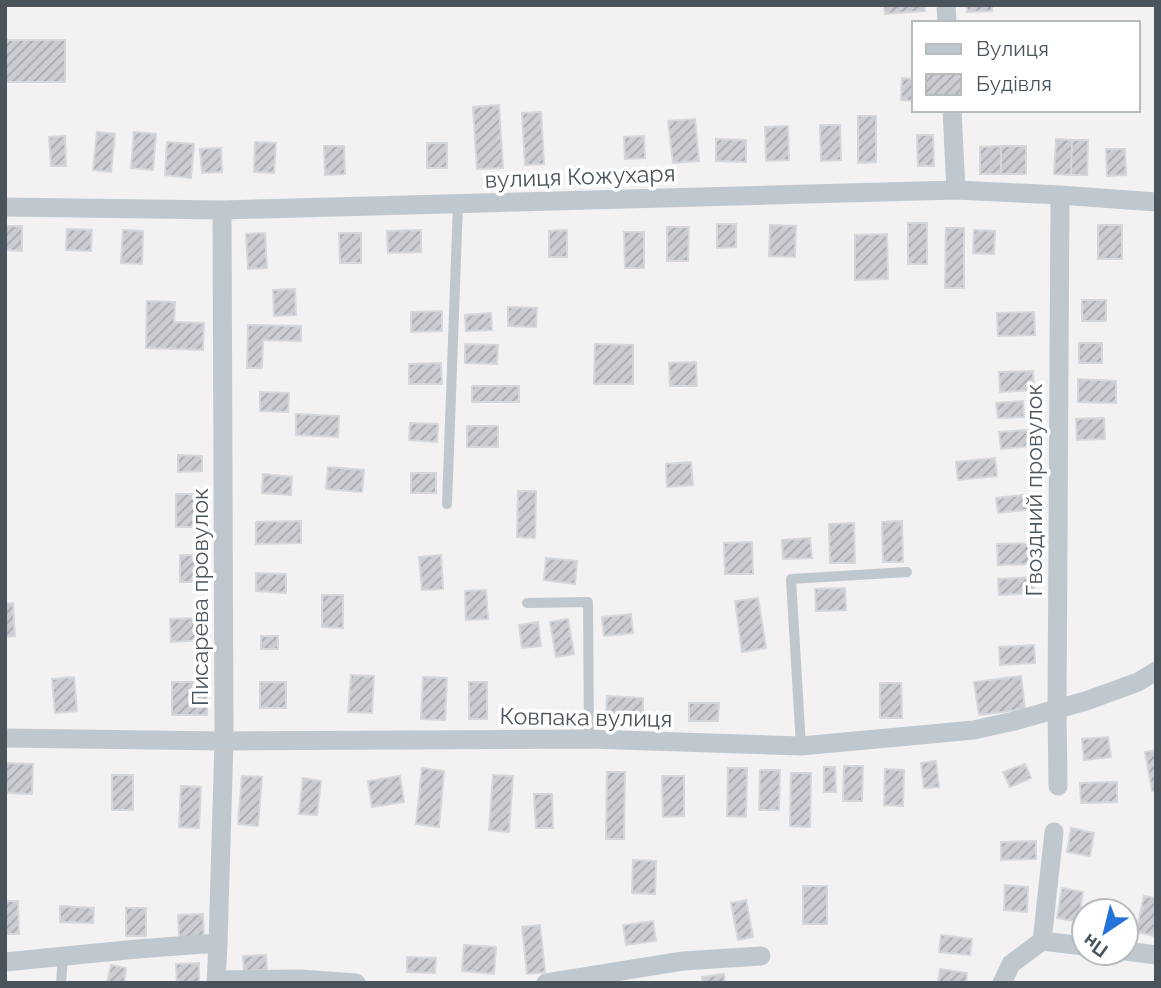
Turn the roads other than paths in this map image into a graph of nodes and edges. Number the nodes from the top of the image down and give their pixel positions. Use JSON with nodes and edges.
{"nodes":[{"id":1,"x":952,"y":112,"type":"edge"},
{"id":2,"x":956,"y":190,"type":"junction"},
{"id":3,"x":1059,"y":195,"type":"junction"},
{"id":4,"x":1156,"y":202,"type":"edge"},
{"id":5,"x":458,"y":204,"type":"junction"},
{"id":6,"x":5,"y":206,"type":"edge"},
{"id":7,"x":222,"y":211,"type":"junction"},
{"id":8,"x":447,"y":504,"type":"dead end"},
{"id":9,"x":907,"y":572,"type":"dead end"},
{"id":10,"x":527,"y":603,"type":"dead end"},
{"id":11,"x":1156,"y":671,"type":"edge"},
{"id":12,"x":1057,"y":709,"type":"junction"},
{"id":13,"x":5,"y":738,"type":"edge"},
{"id":14,"x":589,"y":739,"type":"junction"},
{"id":15,"x":224,"y":741,"type":"junction"},
{"id":16,"x":801,"y":746,"type":"junction"},
{"id":17,"x":1058,"y":786,"type":"dead end"},
{"id":18,"x":1054,"y":832,"type":"dead end"},
{"id":19,"x":1042,"y":941,"type":"junction"},
{"id":20,"x":218,"y":943,"type":"junction"},
{"id":21,"x":1070,"y":944,"type":"edge"},
{"id":22,"x":761,"y":956,"type":"dead end"},
{"id":23,"x":63,"y":957,"type":"junction"},
{"id":24,"x":5,"y":962,"type":"edge"},
{"id":25,"x":216,"y":981,"type":"edge"},
{"id":26,"x":61,"y":983,"type":"edge"},
{"id":27,"x":356,"y":983,"type":"edge"},
{"id":28,"x":545,"y":983,"type":"edge"},
{"id":29,"x":1002,"y":983,"type":"edge"}],
"edges":[{"from":1,"to":2,"type":"street"},
{"from":2,"to":3,"type":"street","name":"вулиця Кожухаря"},
{"from":2,"to":5,"type":"street","name":"вулиця Кожухаря"},
{"from":3,"to":4,"type":"street","name":"вулиця Кожухаря"},
{"from":3,"to":12,"type":"street","name":"Гвоздний провулок"},
{"from":5,"to":7,"type":"street","name":"вулиця Кожухаря"},
{"from":5,"to":8,"type":"lane"},
{"from":6,"to":7,"type":"street","name":"вулиця Кожухаря"},
{"from":7,"to":15,"type":"street","name":"Писарева провулок"},
{"from":9,"to":16,"type":"lane"},
{"from":10,"to":14,"type":"lane"},
{"from":11,"to":12,"type":"street","name":"Ковпака вулиця"},
{"from":12,"to":16,"type":"street","name":"Ковпака вулиця"},
{"from":12,"to":17,"type":"street","name":"Гвоздний провулок"},
{"from":13,"to":15,"type":"street","name":"Ковпака вулиця"},
{"from":14,"to":15,"type":"street","name":"Ковпака вулиця"},
{"from":14,"to":16,"type":"street","name":"Ковпака вулиця"},
{"from":15,"to":20,"type":"street","name":"Писарева провулок"},
{"from":18,"to":19,"type":"street"},
{"from":19,"to":21,"type":"street"},
{"from":19,"to":29,"type":"street"},
{"from":20,"to":23,"type":"street"},
{"from":20,"to":25,"type":"street","name":"Писарева провулок"},
{"from":22,"to":28,"type":"street"},
{"from":23,"to":24,"type":"street"},
{"from":23,"to":26,"type":"lane"},
{"from":25,"to":27,"type":"street"}]}
